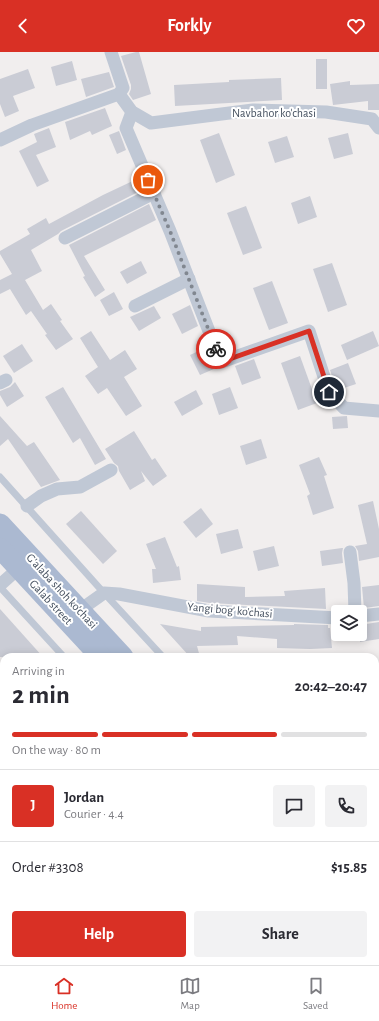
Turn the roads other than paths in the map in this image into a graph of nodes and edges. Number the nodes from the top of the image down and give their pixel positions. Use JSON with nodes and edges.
{"nodes":[{"id":1,"x":111,"y":52,"type":"edge"},
{"id":2,"x":119,"y":94,"type":"junction"},
{"id":3,"x":132,"y":112,"type":"junction"},
{"id":4,"x":375,"y":124,"type":"edge"},
{"id":5,"x":0,"y":140,"type":"edge"},
{"id":6,"x":154,"y":193,"type":"junction"},
{"id":7,"x":65,"y":238,"type":"dead end"},
{"id":8,"x":189,"y":279,"type":"junction"},
{"id":9,"x":135,"y":306,"type":"dead end"},
{"id":10,"x":379,"y":411,"type":"edge"},
{"id":11,"x":111,"y":470,"type":"dead end"},
{"id":12,"x":0,"y":476,"type":"edge"},
{"id":13,"x":27,"y":506,"type":"junction"},
{"id":14,"x":0,"y":524,"type":"edge"},
{"id":15,"x":0,"y":548,"type":"edge"},
{"id":16,"x":350,"y":552,"type":"dead end"},
{"id":17,"x":19,"y":568,"type":"junction"},
{"id":18,"x":0,"y":586,"type":"edge"},
{"id":19,"x":104,"y":593,"type":"junction"},
{"id":20,"x":355,"y":605,"type":"edge"},
{"id":21,"x":80,"y":610,"type":"junction"},
{"id":22,"x":379,"y":614,"type":"edge"},
{"id":23,"x":367,"y":615,"type":"edge"},
{"id":24,"x":331,"y":618,"type":"edge"},
{"id":25,"x":60,"y":653,"type":"edge"},
{"id":26,"x":97,"y":653,"type":"edge"},
{"id":27,"x":119,"y":653,"type":"edge"},
{"id":28,"x":159,"y":653,"type":"edge"}],
"edges":[{"from":1,"to":2,"type":"street"},
{"from":2,"to":3,"type":"street","name":"Navbahor ko'chasi"},
{"from":2,"to":5,"type":"street"},
{"from":3,"to":4,"type":"street","name":"Navbahor ko'chasi"},
{"from":3,"to":6,"type":"street"},
{"from":6,"to":7,"type":"street"},
{"from":6,"to":8,"type":"street"},
{"from":8,"to":9,"type":"street"},
{"from":8,"to":10,"type":"street"},
{"from":11,"to":13,"type":"street"},
{"from":12,"to":13,"type":"lane"},
{"from":13,"to":19,"type":"lane"},
{"from":14,"to":21,"type":"main road","name":"G'alaba shoh ko'chasi"},
{"from":15,"to":17,"type":"main road","name":"Galab street"},
{"from":16,"to":20,"type":"street"},
{"from":17,"to":18,"type":"street"},
{"from":17,"to":26,"type":"main road","name":"Galab street"},
{"from":18,"to":25,"type":"lane"},
{"from":19,"to":21,"type":"street"},
{"from":19,"to":24,"type":"street","name":"Yangi bog' ko'chasi"},
{"from":19,"to":28,"type":"lane"},
{"from":21,"to":27,"type":"main road","name":"G'alaba shoh ko'chasi"},
{"from":22,"to":23,"type":"street"}]}
